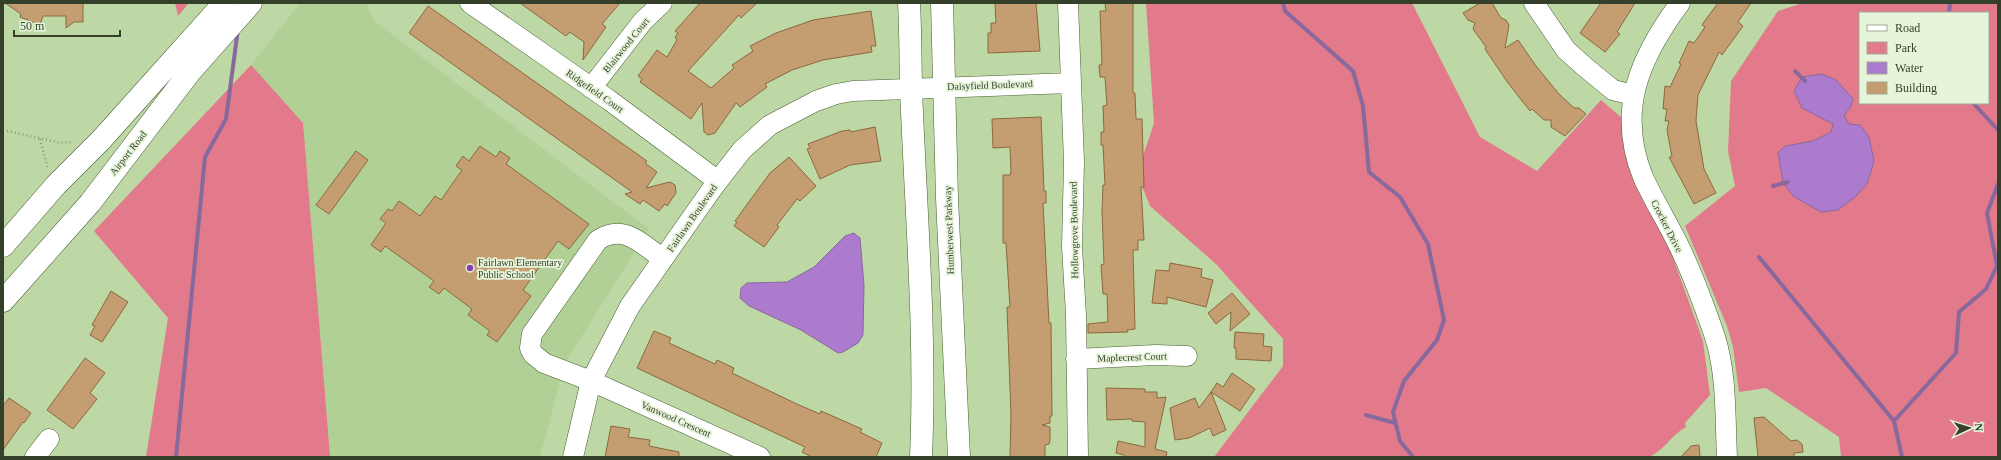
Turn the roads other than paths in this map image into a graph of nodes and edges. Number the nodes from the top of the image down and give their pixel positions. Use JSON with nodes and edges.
{"nodes":[{"id":1,"x":224,"y":3,"type":"edge"},
{"id":2,"x":470,"y":3,"type":"edge"},
{"id":3,"x":662,"y":3,"type":"edge"},
{"id":4,"x":909,"y":3,"type":"edge"},
{"id":5,"x":942,"y":3,"type":"edge"},
{"id":6,"x":1068,"y":3,"type":"edge"},
{"id":7,"x":1534,"y":3,"type":"edge"},
{"id":8,"x":1680,"y":3,"type":"edge"},
{"id":9,"x":249,"y":5,"type":"edge"},
{"id":10,"x":1070,"y":83,"type":"junction"},
{"id":11,"x":943,"y":87,"type":"junction"},
{"id":12,"x":591,"y":88,"type":"junction"},
{"id":13,"x":911,"y":88,"type":"junction"},
{"id":14,"x":1633,"y":95,"type":"junction"},
{"id":15,"x":718,"y":181,"type":"junction"},
{"id":16,"x":3,"y":246,"type":"edge"},
{"id":17,"x":663,"y":259,"type":"junction"},
{"id":18,"x":3,"y":301,"type":"edge"},
{"id":19,"x":1187,"y":356,"type":"dead end"},
{"id":20,"x":1076,"y":359,"type":"junction"},
{"id":21,"x":591,"y":381,"type":"junction"},
{"id":22,"x":49,"y":439,"type":"dead end"},
{"id":23,"x":748,"y":454,"type":"edge"},
{"id":24,"x":35,"y":457,"type":"edge"},
{"id":25,"x":573,"y":457,"type":"edge"},
{"id":26,"x":921,"y":457,"type":"edge"},
{"id":27,"x":958,"y":457,"type":"edge"},
{"id":28,"x":1078,"y":457,"type":"edge"},
{"id":29,"x":1727,"y":457,"type":"edge"}],
"edges":[{"from":1,"to":16,"type":"main road"},
{"from":2,"to":12,"type":"street","name":"Ridgefield Court"},
{"from":3,"to":12,"type":"street","name":"Blairwood Court"},
{"from":4,"to":13,"type":"main road"},
{"from":5,"to":11,"type":"main road","name":"Humberwest Parkway"},
{"from":6,"to":10,"type":"street","name":"Hollowgrove Boulevard"},
{"from":7,"to":14,"type":"street"},
{"from":8,"to":14,"type":"street","name":"Crocker Drive"},
{"from":9,"to":18,"type":"main road","name":"Airport Road"},
{"from":10,"to":11,"type":"street","name":"Daisyfield Boulevard"},
{"from":10,"to":20,"type":"street","name":"Hollowgrove Boulevard"},
{"from":11,"to":13,"type":"street","name":"Daisyfield Boulevard"},
{"from":11,"to":27,"type":"main road","name":"Humberwest Parkway"},
{"from":12,"to":15,"type":"street","name":"Ridgefield Court"},
{"from":13,"to":15,"type":"street","name":"Fairlawn Boulevard"},
{"from":13,"to":26,"type":"main road"},
{"from":14,"to":29,"type":"street","name":"Crocker Drive"},
{"from":15,"to":17,"type":"street","name":"Fairlawn Boulevard"},
{"from":17,"to":21,"type":"street","name":"Fairlawn Boulevard"},
{"from":17,"to":21,"type":"street","name":"Vanwood Crescent"},
{"from":19,"to":20,"type":"street","name":"Maplecrest Court"},
{"from":20,"to":28,"type":"street","name":"Hollowgrove Boulevard"},
{"from":21,"to":23,"type":"street","name":"Vanwood Crescent"},
{"from":21,"to":25,"type":"street","name":"Fairlawn Boulevard"},
{"from":22,"to":24,"type":"street"}]}
